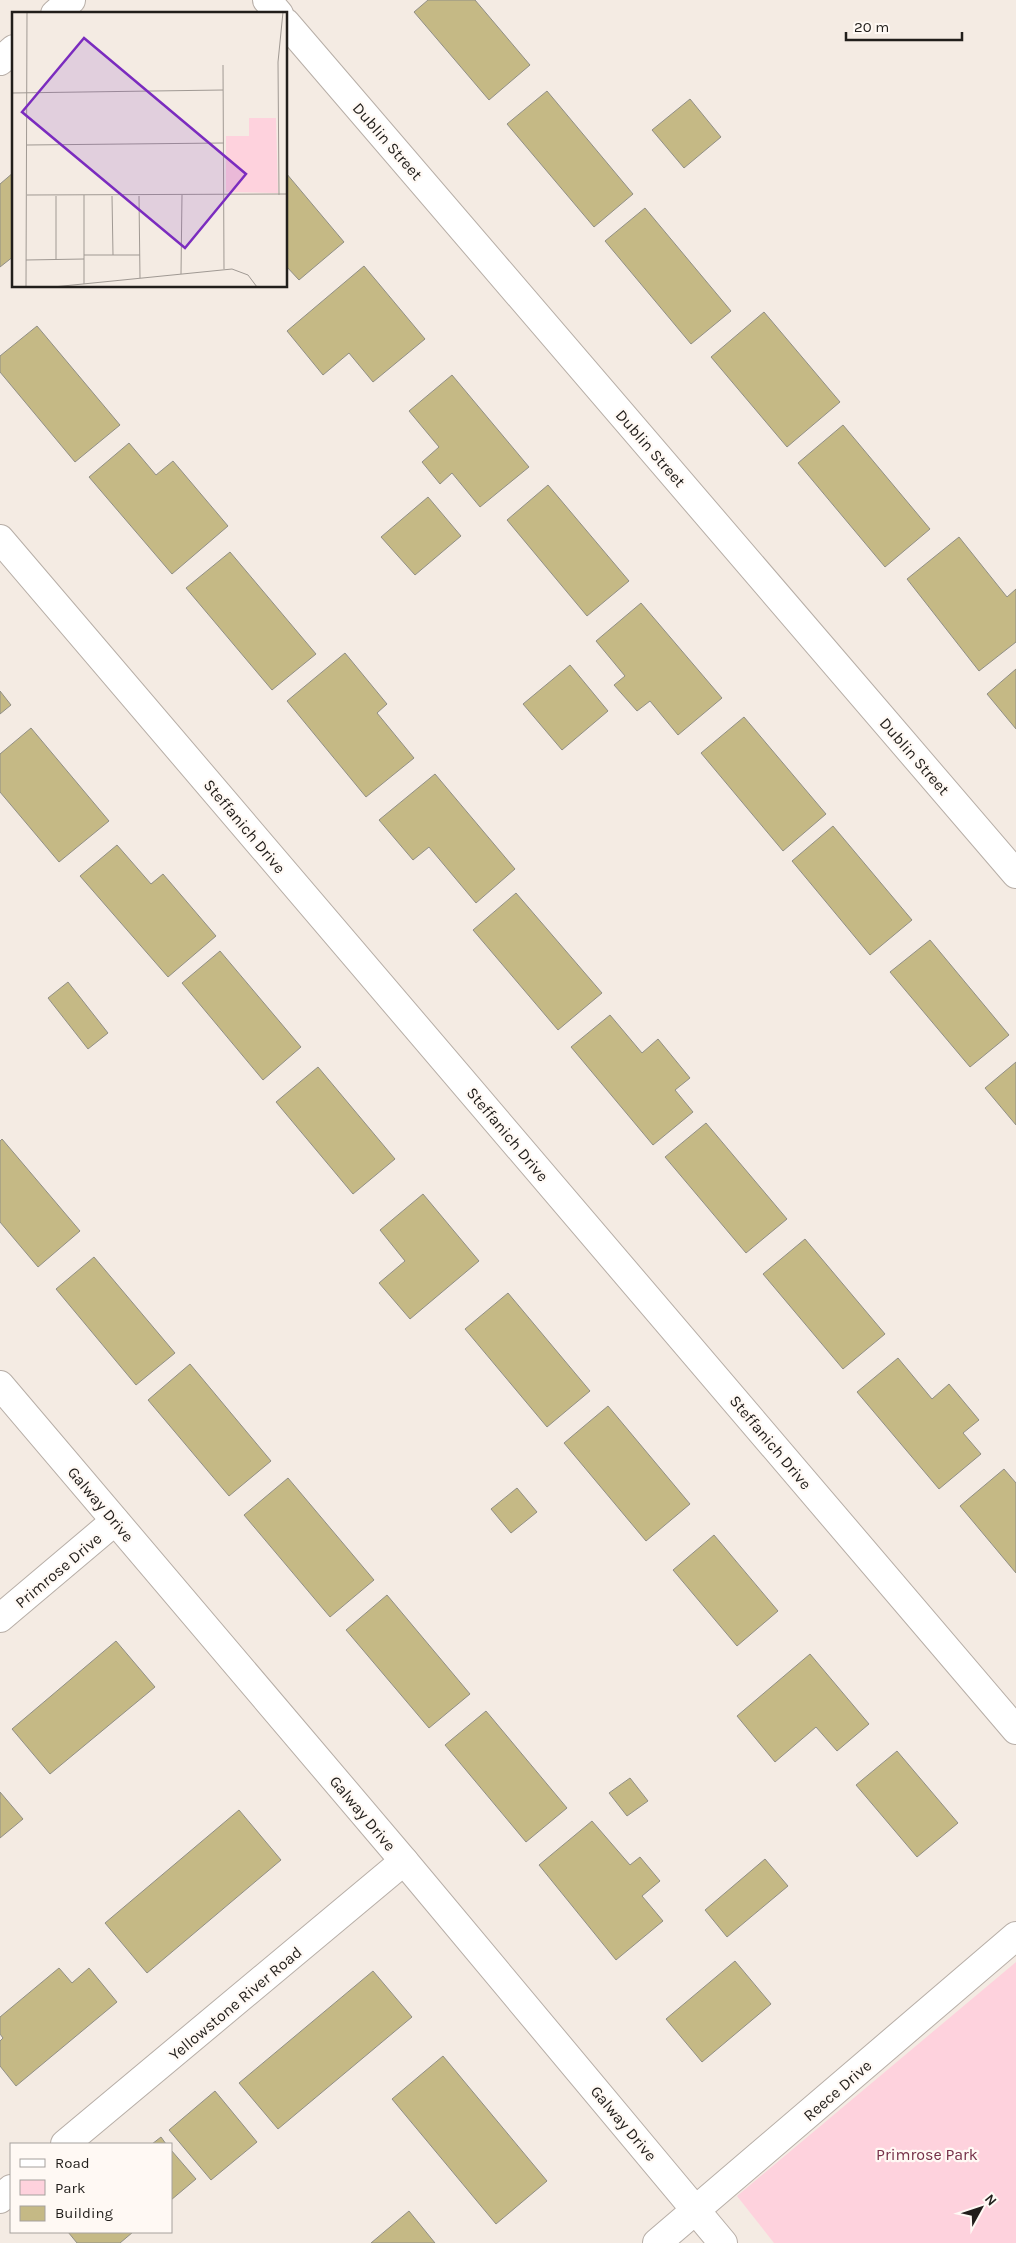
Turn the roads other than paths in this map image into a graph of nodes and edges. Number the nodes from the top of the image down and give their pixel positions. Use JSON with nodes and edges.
{"nodes":[{"id":1,"x":71,"y":0,"type":"edge"},
{"id":2,"x":267,"y":0,"type":"edge"},
{"id":3,"x":57,"y":12,"type":"edge"},
{"id":4,"x":277,"y":12,"type":"edge"},
{"id":5,"x":288,"y":24,"type":"edge"},
{"id":6,"x":12,"y":52,"type":"edge"},
{"id":7,"x":0,"y":61,"type":"edge"},
{"id":8,"x":0,"y":539,"type":"edge"},
{"id":9,"x":1016,"y":874,"type":"edge"},
{"id":10,"x":0,"y":1385,"type":"edge"},
{"id":11,"x":115,"y":1521,"type":"junction"},
{"id":12,"x":0,"y":1618,"type":"edge"},
{"id":13,"x":1016,"y":1730,"type":"edge"},
{"id":14,"x":404,"y":1861,"type":"junction"},
{"id":15,"x":1016,"y":1936,"type":"edge"},
{"id":16,"x":67,"y":2143,"type":"edge"},
{"id":17,"x":10,"y":2191,"type":"edge"},
{"id":18,"x":0,"y":2199,"type":"edge"},
{"id":19,"x":697,"y":2210,"type":"junction"},
{"id":20,"x":657,"y":2243,"type":"edge"},
{"id":21,"x":723,"y":2243,"type":"edge"}],
"edges":[{"from":1,"to":3,"type":"street"},
{"from":2,"to":4,"type":"street"},
{"from":5,"to":9,"type":"street","name":"Dublin Street"},
{"from":6,"to":7,"type":"street"},
{"from":8,"to":13,"type":"street","name":"Steffanich Drive"},
{"from":10,"to":11,"type":"street","name":"Galway Drive"},
{"from":11,"to":12,"type":"street","name":"Primrose Drive"},
{"from":11,"to":14,"type":"street","name":"Galway Drive"},
{"from":14,"to":16,"type":"street","name":"Yellowstone River Road"},
{"from":14,"to":19,"type":"street","name":"Galway Drive"},
{"from":15,"to":19,"type":"street","name":"Reece Drive"},
{"from":17,"to":18,"type":"street"},
{"from":19,"to":20,"type":"street","name":"Reece Drive"},
{"from":19,"to":21,"type":"street","name":"Galway Drive"}]}
